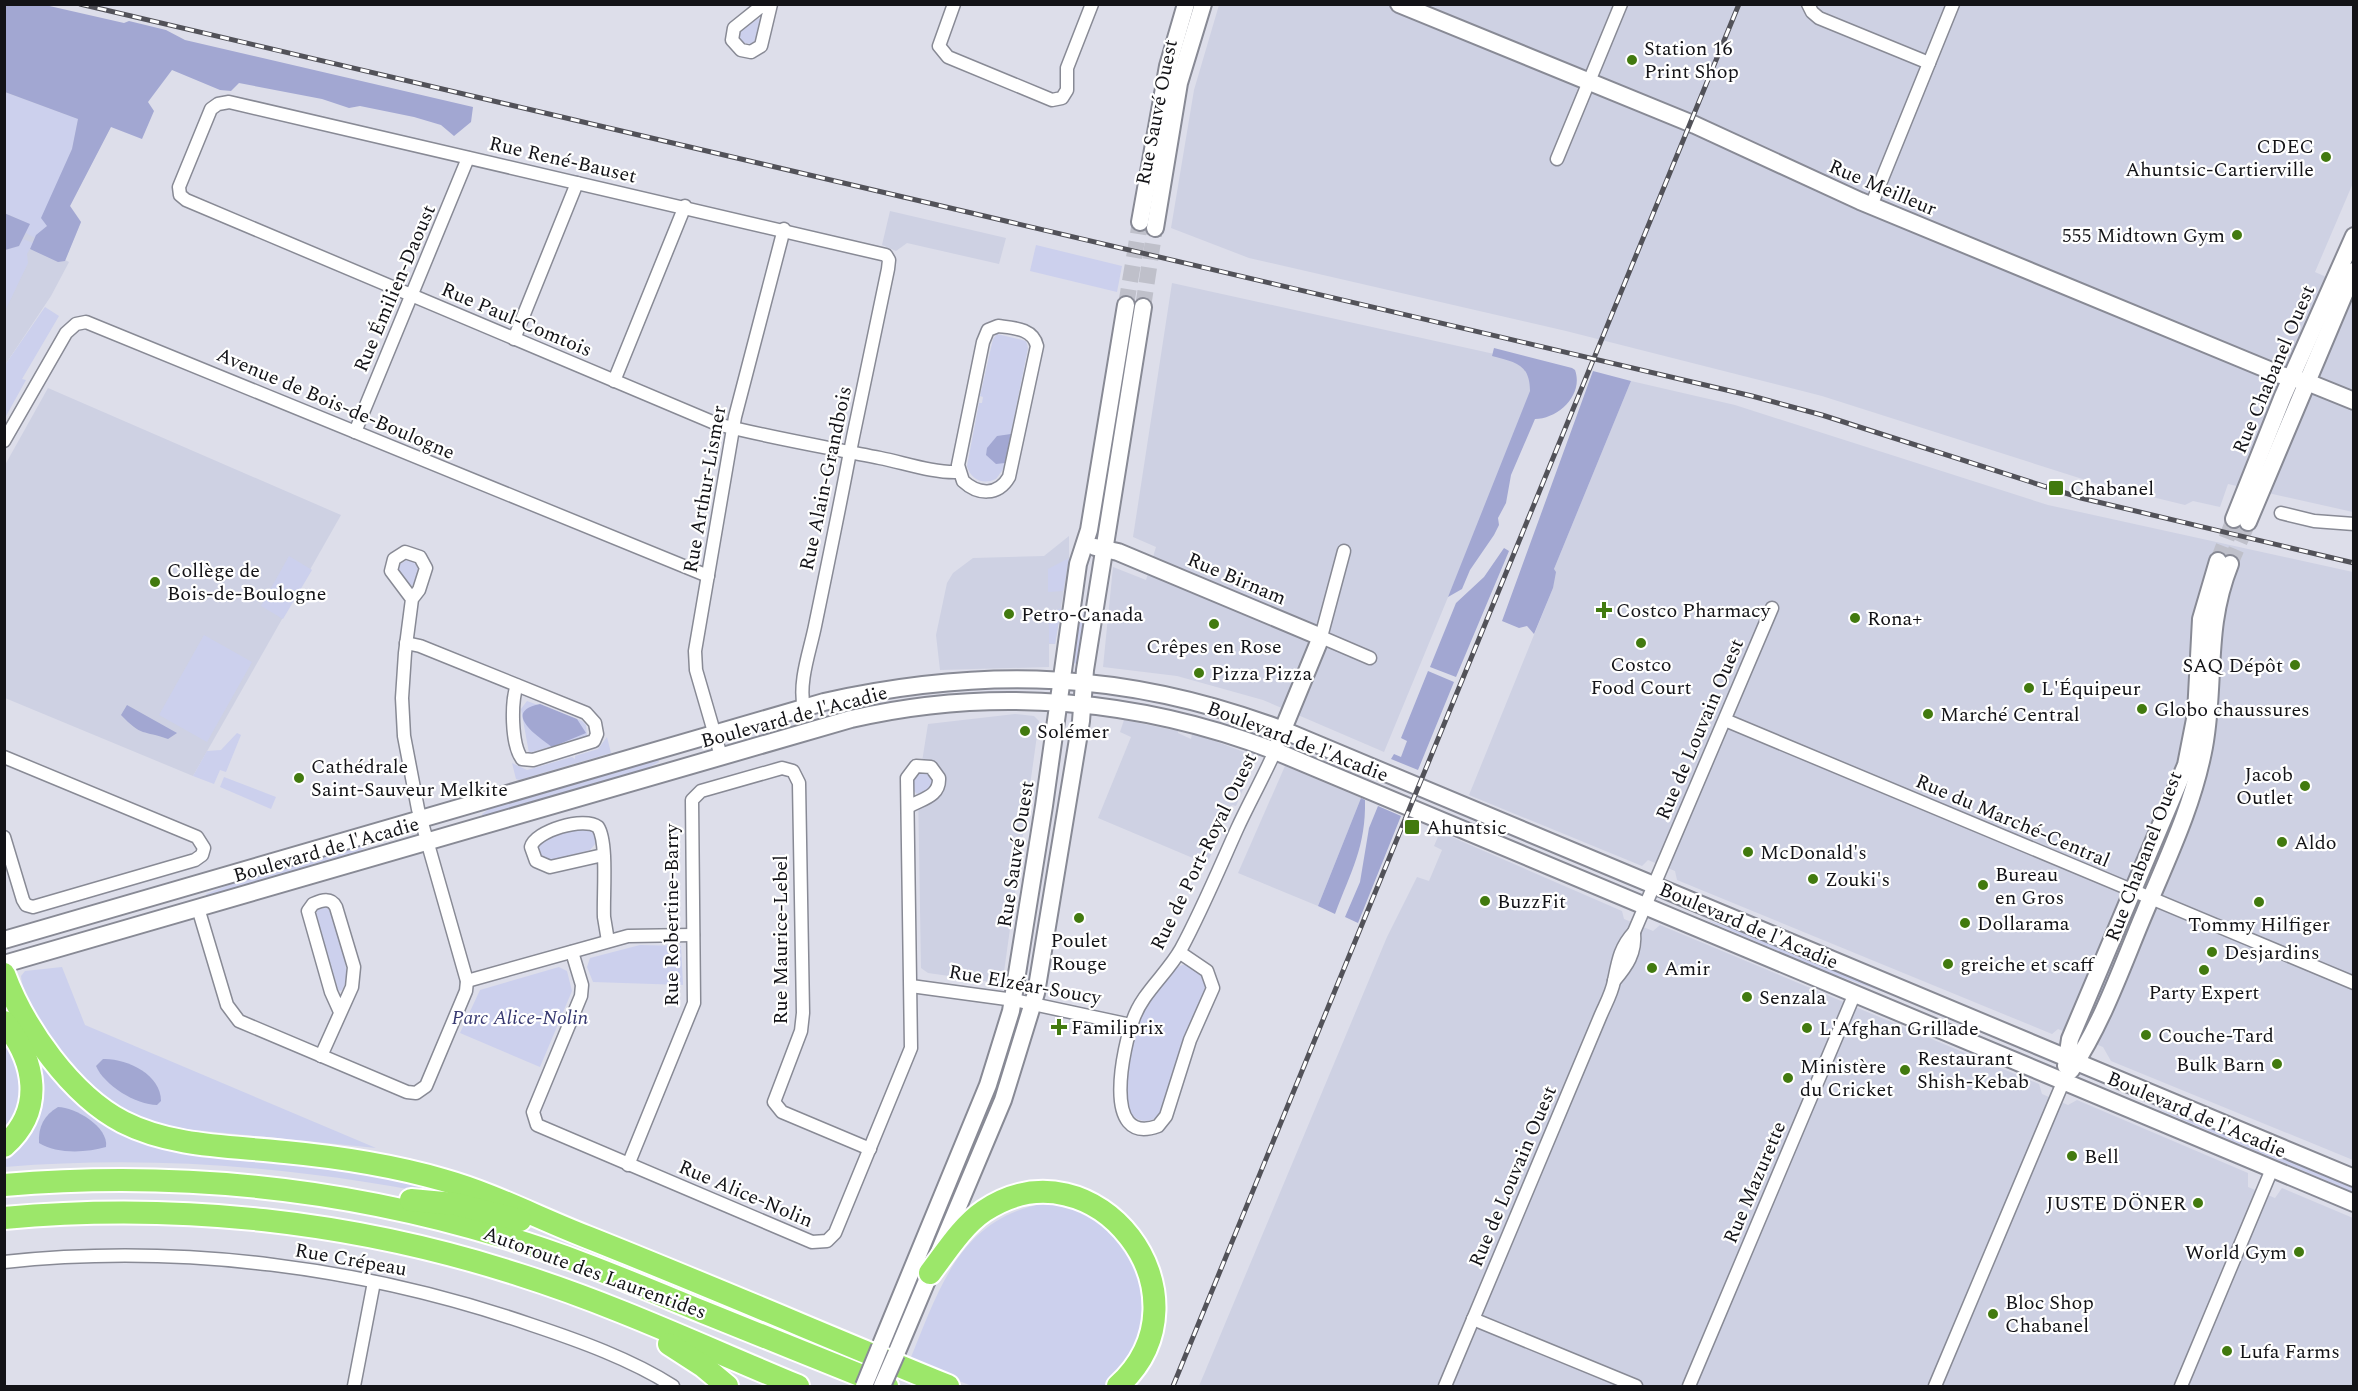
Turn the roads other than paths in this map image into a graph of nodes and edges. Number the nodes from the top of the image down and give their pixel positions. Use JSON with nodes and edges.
{"nodes":[{"id":1,"x":764,"y":4,"type":"edge"},
{"id":2,"x":771,"y":4,"type":"edge"},
{"id":3,"x":954,"y":4,"type":"edge"},
{"id":4,"x":1092,"y":4,"type":"edge"},
{"id":5,"x":1186,"y":4,"type":"edge"},
{"id":6,"x":1203,"y":4,"type":"edge"},
{"id":7,"x":1399,"y":4,"type":"edge"},
{"id":8,"x":1621,"y":4,"type":"edge"},
{"id":9,"x":1808,"y":4,"type":"edge"},
{"id":10,"x":1953,"y":4,"type":"edge"},
{"id":11,"x":1929,"y":63,"type":"junction"},
{"id":12,"x":1589,"y":83,"type":"junction"},
{"id":13,"x":229,"y":102,"type":"joint"},
{"id":14,"x":468,"y":158,"type":"junction"},
{"id":15,"x":1557,"y":159,"type":"dead end"},
{"id":16,"x":577,"y":183,"type":"junction"},
{"id":17,"x":685,"y":206,"type":"junction"},
{"id":18,"x":1871,"y":206,"type":"junction"},
{"id":19,"x":784,"y":229,"type":"junction"},
{"id":20,"x":2354,"y":236,"type":"edge"},
{"id":21,"x":888,"y":256,"type":"joint"},
{"id":22,"x":2349,"y":257,"type":"edge"},
{"id":23,"x":2354,"y":271,"type":"edge"},
{"id":24,"x":412,"y":296,"type":"junction"},
{"id":25,"x":514,"y":339,"type":"junction"},
{"id":26,"x":614,"y":381,"type":"junction"},
{"id":27,"x":2299,"y":381,"type":"junction"},
{"id":28,"x":2354,"y":401,"type":"edge"},
{"id":29,"x":733,"y":428,"type":"junction"},
{"id":30,"x":355,"y":432,"type":"junction"},
{"id":31,"x":4,"y":441,"type":"edge"},
{"id":32,"x":850,"y":452,"type":"junction"},
{"id":33,"x":958,"y":472,"type":"junction"},
{"id":34,"x":2281,"y":513,"type":"dead end"},
{"id":35,"x":2241,"y":521,"type":"tunnel mouth"},
{"id":36,"x":2354,"y":524,"type":"edge"},
{"id":37,"x":1085,"y":545,"type":"junction"},
{"id":38,"x":1104,"y":548,"type":"junction"},
{"id":39,"x":1344,"y":551,"type":"dead end"},
{"id":40,"x":708,"y":576,"type":"junction"},
{"id":41,"x":412,"y":599,"type":"dead end"},
{"id":42,"x":1772,"y":608,"type":"dead end"},
{"id":43,"x":1321,"y":637,"type":"junction"},
{"id":44,"x":406,"y":643,"type":"junction"},
{"id":45,"x":1370,"y":658,"type":"dead end"},
{"id":46,"x":1061,"y":680,"type":"junction"},
{"id":47,"x":1084,"y":682,"type":"junction"},
{"id":48,"x":517,"y":685,"type":"junction"},
{"id":49,"x":1058,"y":703,"type":"junction"},
{"id":50,"x":1082,"y":704,"type":"junction"},
{"id":51,"x":804,"y":708,"type":"junction"},
{"id":52,"x":1725,"y":720,"type":"junction"},
{"id":53,"x":1283,"y":730,"type":"junction"},
{"id":54,"x":715,"y":734,"type":"junction"},
{"id":55,"x":1275,"y":751,"type":"junction"},
{"id":56,"x":721,"y":756,"type":"junction"},
{"id":57,"x":5,"y":758,"type":"edge"},
{"id":58,"x":795,"y":773,"type":"joint"},
{"id":59,"x":908,"y":807,"type":"dead end"},
{"id":60,"x":422,"y":819,"type":"junction"},
{"id":61,"x":4,"y":837,"type":"edge"},
{"id":62,"x":428,"y":842,"type":"junction"},
{"id":63,"x":603,"y":855,"type":"junction"},
{"id":64,"x":1654,"y":884,"type":"junction"},
{"id":65,"x":2133,"y":891,"type":"junction"},
{"id":66,"x":2151,"y":898,"type":"junction"},
{"id":67,"x":1646,"y":905,"type":"junction"},
{"id":68,"x":198,"y":908,"type":"junction"},
{"id":69,"x":693,"y":935,"type":"junction"},
{"id":70,"x":4,"y":940,"type":"edge"},
{"id":71,"x":608,"y":941,"type":"junction"},
{"id":72,"x":572,"y":952,"type":"junction"},
{"id":73,"x":1179,"y":952,"type":"junction"},
{"id":74,"x":4,"y":964,"type":"edge"},
{"id":75,"x":4,"y":974,"type":"edge"},
{"id":76,"x":467,"y":981,"type":"junction"},
{"id":77,"x":2354,"y":982,"type":"edge"},
{"id":78,"x":911,"y":986,"type":"junction"},
{"id":79,"x":1855,"y":993,"type":"junction"},
{"id":80,"x":1014,"y":1000,"type":"junction"},
{"id":81,"x":1032,"y":1004,"type":"junction"},
{"id":82,"x":340,"y":1012,"type":"junction"},
{"id":83,"x":4,"y":1023,"type":"edge"},
{"id":84,"x":1131,"y":1025,"type":"junction"},
{"id":85,"x":321,"y":1056,"type":"junction"},
{"id":86,"x":2072,"y":1059,"type":"junction"},
{"id":87,"x":2064,"y":1080,"type":"junction"},
{"id":88,"x":4,"y":1146,"type":"edge"},
{"id":89,"x":870,"y":1149,"type":"junction"},
{"id":90,"x":628,"y":1165,"type":"junction"},
{"id":91,"x":2272,"y":1169,"type":"junction"},
{"id":92,"x":2354,"y":1178,"type":"edge"},
{"id":93,"x":4,"y":1185,"type":"edge"},
{"id":94,"x":269,"y":1188,"type":"junction"},
{"id":95,"x":2354,"y":1203,"type":"edge"},
{"id":96,"x":4,"y":1218,"type":"edge"},
{"id":97,"x":582,"y":1236,"type":"junction"},
{"id":98,"x":4,"y":1262,"type":"edge"},
{"id":99,"x":930,"y":1273,"type":"junction"},
{"id":100,"x":374,"y":1282,"type":"junction"},
{"id":101,"x":620,"y":1312,"type":"junction"},
{"id":102,"x":1473,"y":1319,"type":"junction"},
{"id":103,"x":888,"y":1351,"type":"junction"},
{"id":104,"x":354,"y":1386,"type":"edge"},
{"id":105,"x":673,"y":1386,"type":"edge"},
{"id":106,"x":727,"y":1386,"type":"edge"},
{"id":107,"x":798,"y":1386,"type":"edge"},
{"id":108,"x":864,"y":1386,"type":"edge"},
{"id":109,"x":882,"y":1386,"type":"edge"},
{"id":110,"x":889,"y":1386,"type":"edge"},
{"id":111,"x":948,"y":1386,"type":"edge"},
{"id":112,"x":1118,"y":1386,"type":"edge"},
{"id":113,"x":1445,"y":1386,"type":"edge"},
{"id":114,"x":1636,"y":1386,"type":"edge"},
{"id":115,"x":1689,"y":1386,"type":"edge"},
{"id":116,"x":1935,"y":1386,"type":"edge"},
{"id":117,"x":2181,"y":1386,"type":"edge"}],
"edges":[{"from":1,"to":2,"type":"street"},
{"from":3,"to":4,"type":"street"},
{"from":5,"to":6,"type":"main road","name":"Rue Sauvé Ouest"},
{"from":7,"to":12,"type":"main road","name":"Rue Meilleur"},
{"from":8,"to":12,"type":"street"},
{"from":9,"to":11,"type":"street"},
{"from":10,"to":11,"type":"street"},
{"from":11,"to":18,"type":"street"},
{"from":12,"to":15,"type":"street"},
{"from":12,"to":18,"type":"main road","name":"Rue Meilleur"},
{"from":13,"to":14,"type":"street","name":"Rue René-Bauset"},
{"from":13,"to":24,"type":"street","name":"Rue Paul-Comtois"},
{"from":14,"to":16,"type":"street","name":"Rue René-Bauset"},
{"from":14,"to":24,"type":"street","name":"Rue Émilien-Daoust"},
{"from":16,"to":17,"type":"street","name":"Rue René-Bauset"},
{"from":16,"to":25,"type":"street"},
{"from":17,"to":19,"type":"street","name":"Rue René-Bauset"},
{"from":17,"to":26,"type":"street"},
{"from":18,"to":27,"type":"main road","name":"Rue Meilleur"},
{"from":19,"to":21,"type":"street","name":"Rue René-Bauset"},
{"from":19,"to":29,"type":"street","name":"Rue Arthur-Lismer"},
{"from":20,"to":22,"type":"main road","name":"Rue Chabanel Ouest"},
{"from":21,"to":32,"type":"street","name":"Rue Alain-Grandbois"},
{"from":22,"to":27,"type":"main road","name":"Rue Chabanel Ouest"},
{"from":23,"to":27,"type":"main road","name":"Rue Chabanel Ouest"},
{"from":24,"to":25,"type":"street","name":"Rue Paul-Comtois"},
{"from":24,"to":30,"type":"street","name":"Rue Émilien-Daoust"},
{"from":25,"to":26,"type":"street","name":"Rue Paul-Comtois"},
{"from":26,"to":29,"type":"street","name":"Rue Paul-Comtois"},
{"from":27,"to":28,"type":"main road","name":"Rue Meilleur"},
{"from":27,"to":35,"type":"main road","name":"Rue Chabanel Ouest"},
{"from":29,"to":32,"type":"street","name":"Rue Paul-Comtois"},
{"from":29,"to":40,"type":"street","name":"Rue Arthur-Lismer"},
{"from":30,"to":31,"type":"street","name":"Avenue de Bois-de-Boulogne"},
{"from":30,"to":40,"type":"street","name":"Avenue de Bois-de-Boulogne"},
{"from":32,"to":33,"type":"street","name":"Rue Paul-Comtois"},
{"from":32,"to":51,"type":"street","name":"Rue Alain-Grandbois"},
{"from":33,"to":33,"type":"street"},
{"from":34,"to":36,"type":"street"},
{"from":37,"to":38,"type":"main road","name":"Rue Birnam"},
{"from":37,"to":38,"type":"main road","name":"Rue Sauvé Ouest"},
{"from":37,"to":46,"type":"main road","name":"Rue Sauvé Ouest"},
{"from":38,"to":43,"type":"main road","name":"Rue Birnam"},
{"from":38,"to":47,"type":"main road","name":"Rue Sauvé Ouest"},
{"from":39,"to":43,"type":"street","name":"Rue de Port-Royal Ouest"},
{"from":40,"to":54,"type":"street","name":"Rue Arthur-Lismer"},
{"from":41,"to":44,"type":"street"},
{"from":42,"to":52,"type":"street","name":"Rue de Louvain Ouest"},
{"from":43,"to":45,"type":"street","name":"Rue Birnam"},
{"from":43,"to":53,"type":"main road","name":"Rue de Port-Royal Ouest"},
{"from":44,"to":48,"type":"street"},
{"from":44,"to":60,"type":"street"},
{"from":46,"to":47,"type":"main road","name":"Boulevard de l'Acadie"},
{"from":46,"to":49,"type":"main road","name":"Rue Sauvé Ouest"},
{"from":46,"to":51,"type":"main road","name":"Boulevard de l'Acadie"},
{"from":47,"to":50,"type":"main road","name":"Rue Sauvé Ouest"},
{"from":47,"to":53,"type":"main road","name":"Boulevard de l'Acadie"},
{"from":48,"to":48,"type":"street"},
{"from":49,"to":50,"type":"main road","name":"Boulevard de l'Acadie"},
{"from":49,"to":56,"type":"main road","name":"Boulevard de l'Acadie"},
{"from":49,"to":80,"type":"main road","name":"Rue Sauvé Ouest"},
{"from":50,"to":55,"type":"main road","name":"Boulevard de l'Acadie"},
{"from":50,"to":81,"type":"main road","name":"Rue Sauvé Ouest"},
{"from":51,"to":54,"type":"main road","name":"Boulevard de l'Acadie"},
{"from":52,"to":64,"type":"street","name":"Rue de Louvain Ouest"},
{"from":52,"to":65,"type":"street","name":"Rue du Marché-Central"},
{"from":53,"to":55,"type":"main road","name":"Rue de Port-Royal Ouest"},
{"from":53,"to":64,"type":"main road","name":"Boulevard de l'Acadie"},
{"from":54,"to":56,"type":"street","name":"Rue Arthur-Lismer"},
{"from":54,"to":60,"type":"main road","name":"Boulevard de l'Acadie"},
{"from":55,"to":67,"type":"main road","name":"Boulevard de l'Acadie"},
{"from":55,"to":73,"type":"street","name":"Rue de Port-Royal Ouest"},
{"from":56,"to":62,"type":"main road","name":"Boulevard de l'Acadie"},
{"from":57,"to":61,"type":"street"},
{"from":58,"to":69,"type":"street","name":"Rue Robertine-Barry"},
{"from":58,"to":89,"type":"street","name":"Rue Maurice-Lebel"},
{"from":59,"to":78,"type":"street","name":"Rue Alice-Nolin"},
{"from":60,"to":62,"type":"street"},
{"from":60,"to":70,"type":"main road","name":"Boulevard de l'Acadie"},
{"from":62,"to":68,"type":"main road","name":"Boulevard de l'Acadie"},
{"from":62,"to":76,"type":"street"},
{"from":63,"to":63,"type":"street"},
{"from":63,"to":71,"type":"street"},
{"from":64,"to":67,"type":"street","name":"Rue de Louvain Ouest"},
{"from":64,"to":86,"type":"main road","name":"Boulevard de l'Acadie"},
{"from":65,"to":66,"type":"street","name":"Rue du Marché-Central"},
{"from":65,"to":66,"type":"main road","name":"Rue Chabanel Ouest"},
{"from":65,"to":86,"type":"main road","name":"Rue Chabanel Ouest"},
{"from":66,"to":77,"type":"street","name":"Rue du Marché-Central"},
{"from":66,"to":86,"type":"main road","name":"Rue Chabanel Ouest"},
{"from":67,"to":79,"type":"main road","name":"Boulevard de l'Acadie"},
{"from":67,"to":102,"type":"street","name":"Rue de Louvain Ouest"},
{"from":68,"to":74,"type":"main road","name":"Boulevard de l'Acadie"},
{"from":68,"to":85,"type":"street"},
{"from":69,"to":71,"type":"street"},
{"from":69,"to":90,"type":"street","name":"Rue Robertine-Barry"},
{"from":71,"to":72,"type":"street"},
{"from":72,"to":76,"type":"street"},
{"from":72,"to":90,"type":"street","name":"Rue Alice-Nolin"},
{"from":73,"to":84,"type":"street","name":"Rue de Port-Royal Ouest"},
{"from":73,"to":84,"type":"street","name":"Rue de Port-Royal Ouest"},
{"from":75,"to":97,"type":"highway"},
{"from":76,"to":85,"type":"street"},
{"from":78,"to":80,"type":"street","name":"Rue Elzéar-Soucy"},
{"from":78,"to":89,"type":"street","name":"Rue Alice-Nolin"},
{"from":79,"to":87,"type":"main road","name":"Boulevard de l'Acadie"},
{"from":79,"to":115,"type":"street","name":"Rue Mazurette"},
{"from":80,"to":81,"type":"street","name":"Rue Elzéar-Soucy"},
{"from":80,"to":103,"type":"main road","name":"Rue Sauvé Ouest"},
{"from":81,"to":84,"type":"street","name":"Rue Elzéar-Soucy"},
{"from":81,"to":99,"type":"main road","name":"Rue Sauvé Ouest"},
{"from":82,"to":82,"type":"street"},
{"from":82,"to":85,"type":"street"},
{"from":83,"to":88,"type":"highway"},
{"from":86,"to":87,"type":"main road","name":"Rue Chabanel Ouest"},
{"from":86,"to":92,"type":"main road","name":"Boulevard de l'Acadie"},
{"from":87,"to":91,"type":"main road","name":"Boulevard de l'Acadie"},
{"from":87,"to":116,"type":"street","name":"Rue Chabanel Ouest"},
{"from":89,"to":90,"type":"street","name":"Rue Alice-Nolin"},
{"from":91,"to":95,"type":"main road","name":"Boulevard de l'Acadie"},
{"from":91,"to":117,"type":"street"},
{"from":93,"to":94,"type":"highway","name":"Autoroute des Laurentides"},
{"from":94,"to":97,"type":"highway"},
{"from":94,"to":110,"type":"highway","name":"Autoroute des Laurentides"},
{"from":96,"to":101,"type":"highway","name":"Autoroute des Laurentides"},
{"from":97,"to":111,"type":"highway"},
{"from":98,"to":100,"type":"street","name":"Rue Crépeau"},
{"from":99,"to":103,"type":"main road","name":"Rue Sauvé Ouest"},
{"from":99,"to":112,"type":"highway"},
{"from":100,"to":104,"type":"street"},
{"from":100,"to":105,"type":"street","name":"Rue Crépeau"},
{"from":101,"to":106,"type":"highway"},
{"from":101,"to":107,"type":"highway","name":"Autoroute des Laurentides"},
{"from":102,"to":113,"type":"street","name":"Rue de Louvain Ouest"},
{"from":102,"to":114,"type":"street"},
{"from":103,"to":108,"type":"main road","name":"Rue Sauvé Ouest","bridge":true},
{"from":103,"to":109,"type":"main road","name":"Rue Sauvé Ouest","bridge":true}]}
